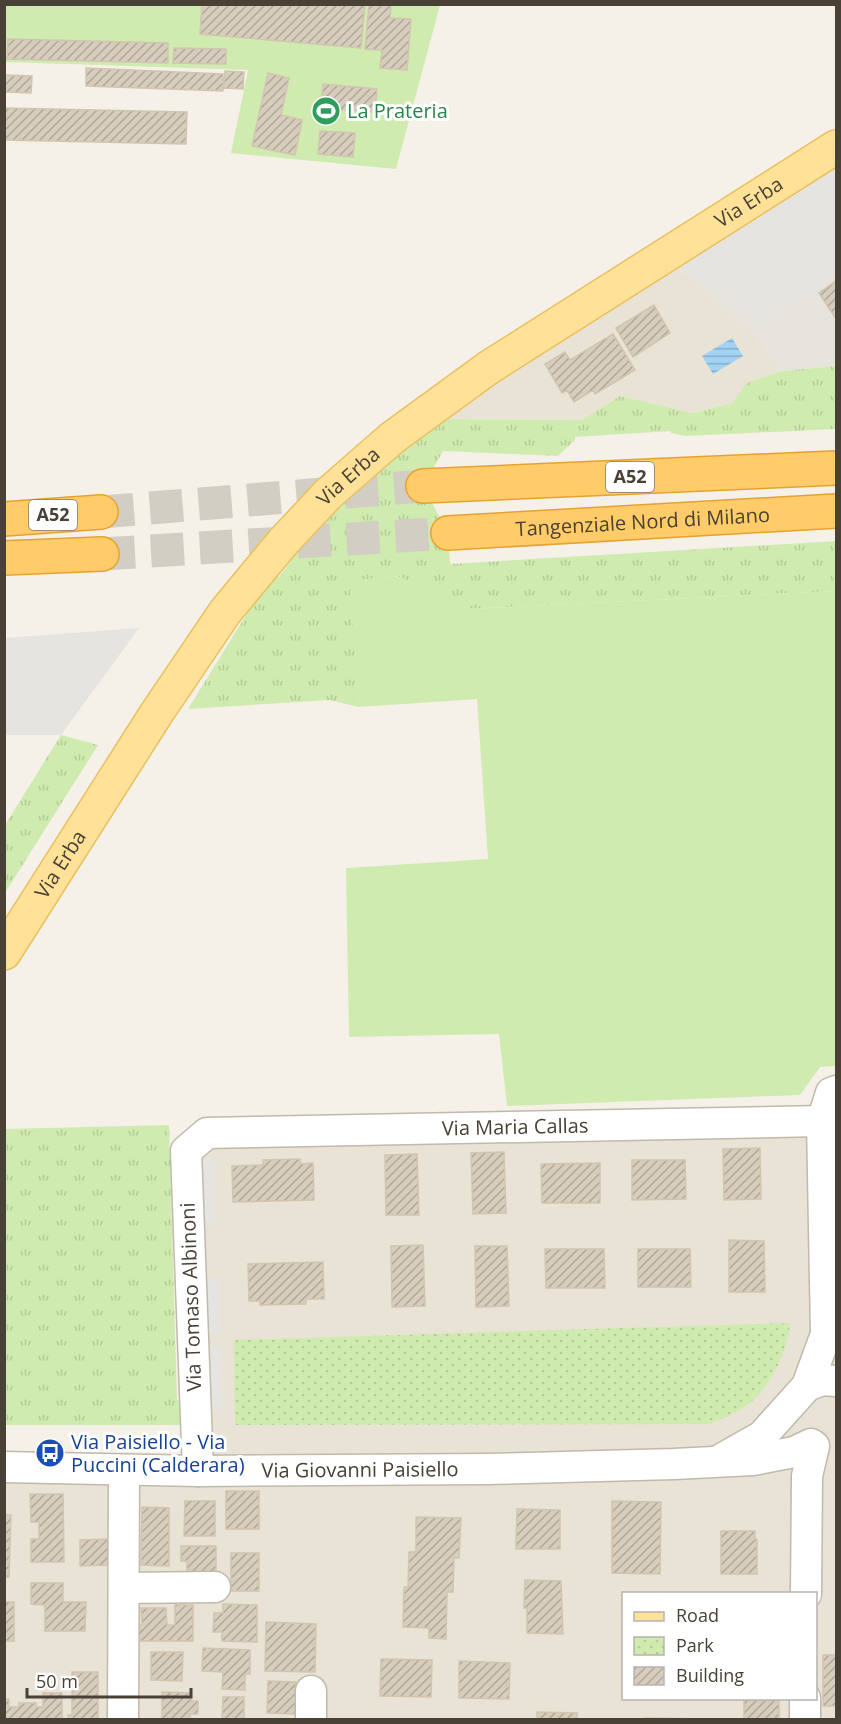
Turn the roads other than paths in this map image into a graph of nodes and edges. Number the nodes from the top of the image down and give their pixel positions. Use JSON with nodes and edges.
{"nodes":[{"id":1,"x":837,"y":147,"type":"edge"},
{"id":2,"x":837,"y":468,"type":"edge"},
{"id":3,"x":423,"y":486,"type":"tunnel mouth"},
{"id":4,"x":4,"y":501,"type":"edge"},
{"id":5,"x":837,"y":511,"type":"edge"},
{"id":6,"x":4,"y":519,"type":"edge"},
{"id":7,"x":448,"y":533,"type":"tunnel mouth"},
{"id":8,"x":102,"y":554,"type":"tunnel mouth"},
{"id":9,"x":4,"y":560,"type":"edge"},
{"id":10,"x":4,"y":952,"type":"edge"},
{"id":11,"x":837,"y":1091,"type":"edge"},
{"id":12,"x":822,"y":1121,"type":"junction"},
{"id":13,"x":207,"y":1133,"type":"joint"},
{"id":14,"x":831,"y":1346,"type":"edge"},
{"id":15,"x":837,"y":1382,"type":"edge"},
{"id":16,"x":802,"y":1392,"type":"junction"},
{"id":17,"x":820,"y":1445,"type":"edge"},
{"id":18,"x":715,"y":1462,"type":"junction"},
{"id":19,"x":4,"y":1467,"type":"edge"},
{"id":20,"x":124,"y":1470,"type":"junction"},
{"id":21,"x":198,"y":1471,"type":"junction"},
{"id":22,"x":215,"y":1587,"type":"dead end"},
{"id":23,"x":124,"y":1588,"type":"junction"},
{"id":24,"x":806,"y":1592,"type":"edge"},
{"id":25,"x":806,"y":1700,"type":"edge"},
{"id":26,"x":123,"y":1719,"type":"edge"},
{"id":27,"x":805,"y":1719,"type":"edge"}],
"edges":[{"from":1,"to":10,"type":"main road","name":"Via Erba"},
{"from":2,"to":3,"type":"highway","number":"A52"},
{"from":4,"to":6,"type":"highway","number":"A52"},
{"from":5,"to":7,"type":"highway","name":"Tangenziale Nord di Milano","number":"A52"},
{"from":8,"to":9,"type":"highway","number":"A52"},
{"from":11,"to":12,"type":"street","name":"Via Giovanni Paisiello"},
{"from":12,"to":13,"type":"street","name":"Via Maria Callas"},
{"from":12,"to":14,"type":"street","name":"Via Giovanni Paisiello"},
{"from":13,"to":21,"type":"street","name":"Via Tomaso Albinoni"},
{"from":14,"to":16,"type":"street","name":"Via Giovanni Paisiello"},
{"from":15,"to":16,"type":"street"},
{"from":16,"to":17,"type":"street"},
{"from":16,"to":18,"type":"street","name":"Via Giovanni Paisiello"},
{"from":17,"to":18,"type":"street","name":"Via Giovanni Paisiello"},
{"from":17,"to":24,"type":"street"},
{"from":18,"to":21,"type":"street","name":"Via Giovanni Paisiello"},
{"from":19,"to":20,"type":"street","name":"Via Giovanni Paisiello"},
{"from":20,"to":21,"type":"street","name":"Via Giovanni Paisiello"},
{"from":20,"to":23,"type":"street"},
{"from":22,"to":23,"type":"street"},
{"from":23,"to":26,"type":"street"},
{"from":25,"to":27,"type":"street"}]}
